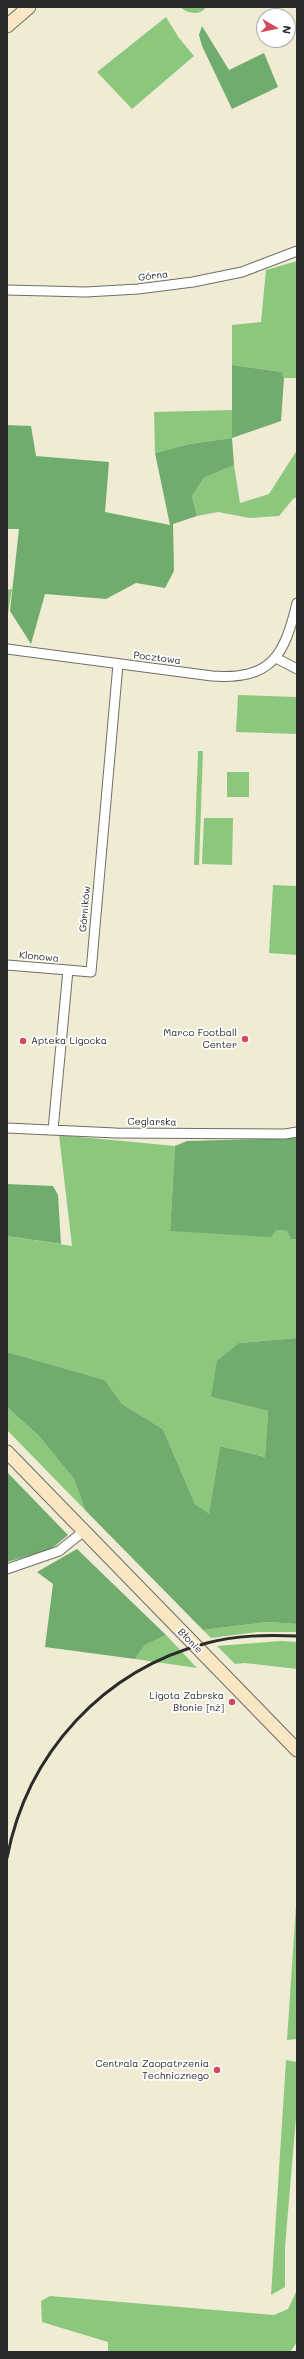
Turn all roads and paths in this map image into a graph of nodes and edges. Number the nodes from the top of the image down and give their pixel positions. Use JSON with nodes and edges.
{"nodes":[{"id":1,"x":29,"y":7,"type":"edge"},
{"id":2,"x":7,"y":26,"type":"edge"},
{"id":3,"x":297,"y":251,"type":"edge"},
{"id":4,"x":7,"y":290,"type":"edge"},
{"id":5,"x":297,"y":603,"type":"edge"},
{"id":6,"x":7,"y":649,"type":"edge"},
{"id":7,"x":276,"y":658,"type":"junction"},
{"id":8,"x":118,"y":664,"type":"junction"},
{"id":9,"x":297,"y":669,"type":"edge"},
{"id":10,"x":7,"y":965,"type":"edge"},
{"id":11,"x":68,"y":970,"type":"junction"},
{"id":12,"x":7,"y":1128,"type":"edge"},
{"id":13,"x":53,"y":1130,"type":"junction"},
{"id":14,"x":297,"y":1132,"type":"edge"},
{"id":15,"x":7,"y":1452,"type":"edge"},
{"id":16,"x":84,"y":1531,"type":"junction"},
{"id":17,"x":7,"y":1568,"type":"edge"},
{"id":18,"x":297,"y":1750,"type":"edge"}],
"edges":[{"from":1,"to":2,"type":"street"},
{"from":3,"to":4,"type":"street","name":"Górna"},
{"from":5,"to":7,"type":"street"},
{"from":6,"to":8,"type":"street","name":"Pocztowa"},
{"from":7,"to":8,"type":"street","name":"Pocztowa"},
{"from":7,"to":9,"type":"street"},
{"from":8,"to":11,"type":"street","name":"Górników"},
{"from":10,"to":11,"type":"street","name":"Klonowa"},
{"from":11,"to":13,"type":"street"},
{"from":12,"to":13,"type":"street","name":"Ceglarska"},
{"from":13,"to":14,"type":"street","name":"Ceglarska"},
{"from":15,"to":16,"type":"street","name":"Błonie"},
{"from":16,"to":17,"type":"street"},
{"from":16,"to":18,"type":"street","name":"Błonie"}]}
